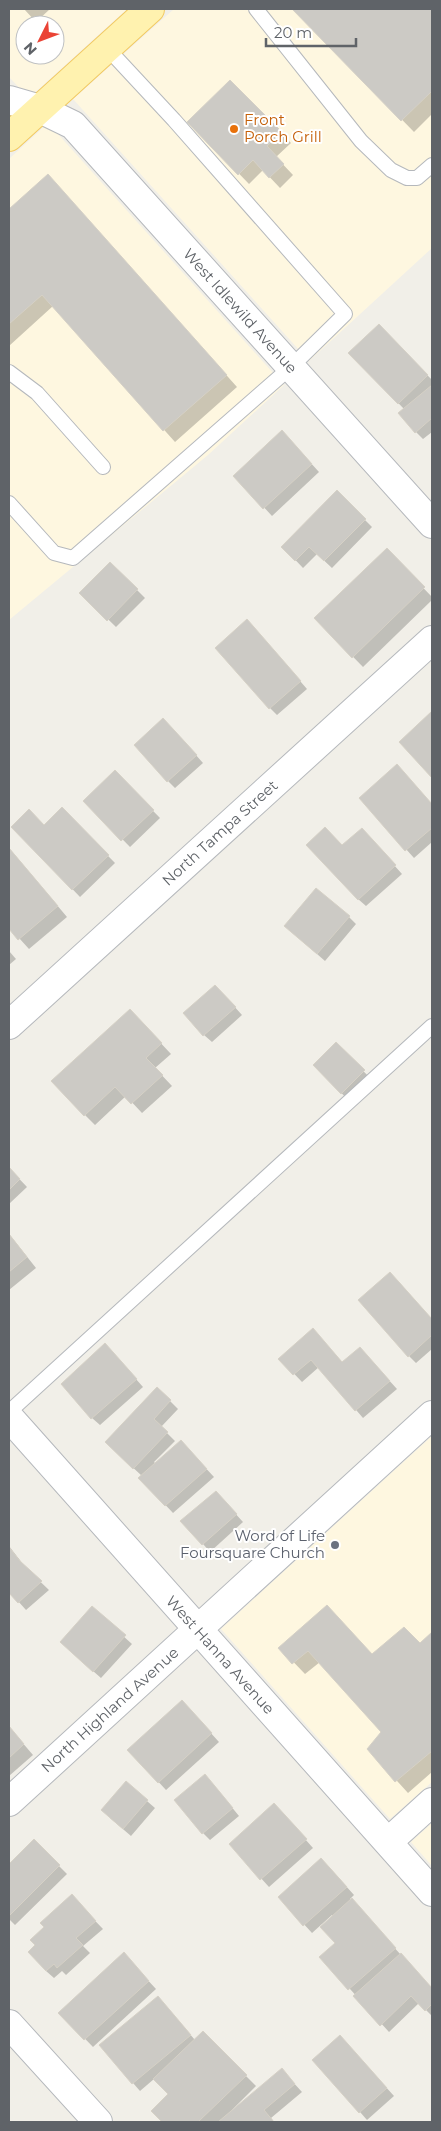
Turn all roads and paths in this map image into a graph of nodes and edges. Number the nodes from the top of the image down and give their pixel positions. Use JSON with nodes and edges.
{"nodes":[{"id":1,"x":150,"y":9,"type":"edge"},
{"id":2,"x":256,"y":9,"type":"edge"},
{"id":3,"x":107,"y":48,"type":"junction"},
{"id":4,"x":9,"y":100,"type":"edge"},
{"id":5,"x":40,"y":109,"type":"junction"},
{"id":6,"x":9,"y":138,"type":"edge"},
{"id":7,"x":432,"y":165,"type":"edge"},
{"id":8,"x":291,"y":367,"type":"junction"},
{"id":9,"x":9,"y":372,"type":"edge"},
{"id":10,"x":103,"y":467,"type":"dead end"},
{"id":11,"x":9,"y":503,"type":"edge"},
{"id":12,"x":432,"y":524,"type":"edge"},
{"id":13,"x":432,"y":640,"type":"edge"},
{"id":14,"x":9,"y":1025,"type":"edge"},
{"id":15,"x":432,"y":1026,"type":"edge"},
{"id":16,"x":9,"y":1412,"type":"edge"},
{"id":17,"x":432,"y":1415,"type":"edge"},
{"id":18,"x":9,"y":1417,"type":"edge"},
{"id":19,"x":198,"y":1629,"type":"junction"},
{"id":20,"x":9,"y":1802,"type":"edge"},
{"id":21,"x":432,"y":1802,"type":"edge"},
{"id":22,"x":388,"y":1842,"type":"junction"},
{"id":23,"x":432,"y":1892,"type":"edge"},
{"id":24,"x":9,"y":2024,"type":"edge"},
{"id":25,"x":98,"y":2122,"type":"edge"}],
"edges":[{"from":1,"to":3,"type":"main road"},
{"from":2,"to":7,"type":"lane"},
{"from":3,"to":5,"type":"main road"},
{"from":3,"to":8,"type":"lane"},
{"from":4,"to":5,"type":"street","name":"West Idlewild Avenue"},
{"from":5,"to":6,"type":"main road"},
{"from":5,"to":8,"type":"street","name":"West Idlewild Avenue"},
{"from":8,"to":11,"type":"lane"},
{"from":8,"to":12,"type":"street","name":"West Idlewild Avenue"},
{"from":9,"to":10,"type":"lane"},
{"from":13,"to":14,"type":"street","name":"North Tampa Street"},
{"from":15,"to":16,"type":"lane"},
{"from":17,"to":19,"type":"street","name":"North Highland Avenue"},
{"from":18,"to":19,"type":"street","name":"West Hanna Avenue"},
{"from":19,"to":20,"type":"street","name":"North Highland Avenue"},
{"from":19,"to":22,"type":"street","name":"West Hanna Avenue"},
{"from":21,"to":22,"type":"street"},
{"from":22,"to":23,"type":"street","name":"West Hanna Avenue"},
{"from":24,"to":25,"type":"street"}]}
